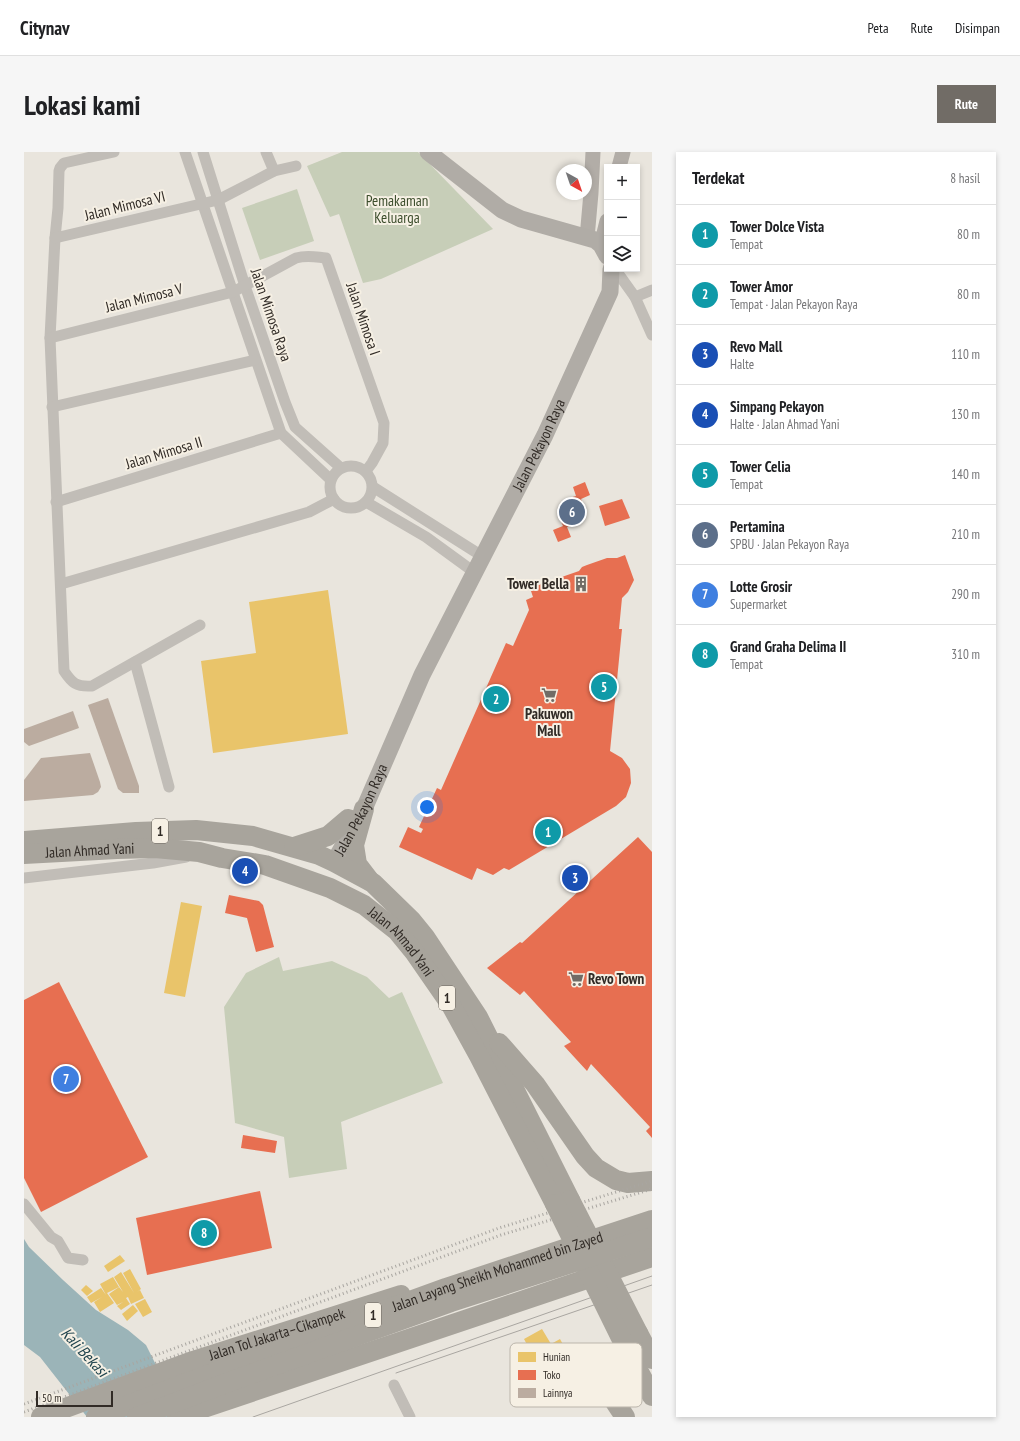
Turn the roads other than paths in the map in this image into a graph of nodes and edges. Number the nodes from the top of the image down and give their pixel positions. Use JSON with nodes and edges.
{"nodes":[{"id":1,"x":114,"y":152,"type":"edge"},
{"id":2,"x":185,"y":152,"type":"edge"},
{"id":3,"x":203,"y":152,"type":"edge"},
{"id":4,"x":266,"y":152,"type":"edge"},
{"id":5,"x":428,"y":152,"type":"edge"},
{"id":6,"x":592,"y":152,"type":"edge"},
{"id":7,"x":623,"y":152,"type":"edge"},
{"id":8,"x":68,"y":157,"type":"edge"},
{"id":9,"x":620,"y":164,"type":"edge"},
{"id":10,"x":296,"y":166,"type":"dead end"},
{"id":11,"x":274,"y":171,"type":"junction"},
{"id":12,"x":218,"y":200,"type":"junction"},
{"id":13,"x":202,"y":203,"type":"junction"},
{"id":14,"x":604,"y":229,"type":"edge"},
{"id":15,"x":55,"y":238,"type":"junction"},
{"id":16,"x":598,"y":246,"type":"edge"},
{"id":17,"x":611,"y":272,"type":"edge"},
{"id":18,"x":617,"y":272,"type":"edge"},
{"id":19,"x":245,"y":286,"type":"junction"},
{"id":20,"x":652,"y":290,"type":"edge"},
{"id":21,"x":233,"y":292,"type":"junction"},
{"id":22,"x":635,"y":297,"type":"junction"},
{"id":23,"x":652,"y":335,"type":"edge"},
{"id":24,"x":50,"y":338,"type":"junction"},
{"id":25,"x":255,"y":360,"type":"junction"},
{"id":26,"x":285,"y":402,"type":"junction"},
{"id":27,"x":52,"y":407,"type":"junction"},
{"id":28,"x":272,"y":407,"type":"junction"},
{"id":29,"x":281,"y":433,"type":"junction"},
{"id":30,"x":341,"y":468,"type":"junction"},
{"id":31,"x":366,"y":471,"type":"junction"},
{"id":32,"x":331,"y":480,"type":"junction"},
{"id":33,"x":373,"y":487,"type":"junction"},
{"id":34,"x":334,"y":499,"type":"junction"},
{"id":35,"x":56,"y":502,"type":"junction"},
{"id":36,"x":366,"y":502,"type":"junction"},
{"id":37,"x":482,"y":556,"type":"junction"},
{"id":38,"x":474,"y":572,"type":"junction"},
{"id":39,"x":61,"y":584,"type":"junction"},
{"id":40,"x":200,"y":626,"type":"dead end"},
{"id":41,"x":135,"y":662,"type":"junction"},
{"id":42,"x":169,"y":787,"type":"dead end"},
{"id":43,"x":356,"y":814,"type":"junction"},
{"id":44,"x":24,"y":841,"type":"edge"},
{"id":45,"x":294,"y":847,"type":"junction"},
{"id":46,"x":24,"y":854,"type":"edge"},
{"id":47,"x":197,"y":856,"type":"junction"},
{"id":48,"x":222,"y":858,"type":"junction"},
{"id":49,"x":24,"y":859,"type":"edge"},
{"id":50,"x":334,"y":862,"type":"junction"},
{"id":51,"x":265,"y":865,"type":"junction"},
{"id":52,"x":24,"y":878,"type":"edge"},
{"id":53,"x":372,"y":883,"type":"junction"},
{"id":54,"x":431,"y":976,"type":"junction"},
{"id":55,"x":478,"y":1017,"type":"junction"},
{"id":56,"x":652,"y":1181,"type":"edge"},
{"id":57,"x":562,"y":1202,"type":"junction"},
{"id":58,"x":24,"y":1204,"type":"edge"},
{"id":59,"x":652,"y":1213,"type":"edge"},
{"id":60,"x":652,"y":1220,"type":"edge"},
{"id":61,"x":652,"y":1237,"type":"edge"},
{"id":62,"x":652,"y":1257,"type":"edge"},
{"id":63,"x":83,"y":1260,"type":"dead end"},
{"id":64,"x":627,"y":1343,"type":"edge"},
{"id":65,"x":642,"y":1353,"type":"edge"},
{"id":66,"x":652,"y":1359,"type":"edge"},
{"id":67,"x":642,"y":1375,"type":"edge"},
{"id":68,"x":394,"y":1385,"type":"dead end"},
{"id":69,"x":652,"y":1396,"type":"edge"},
{"id":70,"x":618,"y":1407,"type":"edge"},
{"id":71,"x":41,"y":1417,"type":"edge"},
{"id":72,"x":96,"y":1417,"type":"edge"},
{"id":73,"x":137,"y":1417,"type":"edge"},
{"id":74,"x":177,"y":1417,"type":"edge"},
{"id":75,"x":410,"y":1417,"type":"edge"},
{"id":76,"x":625,"y":1417,"type":"edge"}],
"edges":[{"from":1,"to":8,"type":"street"},
{"from":2,"to":13,"type":"street"},
{"from":3,"to":12,"type":"street","name":"Jalan Mimosa Raya"},
{"from":4,"to":11,"type":"street"},
{"from":5,"to":16,"type":"main road"},
{"from":6,"to":16,"type":"street"},
{"from":7,"to":9,"type":"street"},
{"from":8,"to":15,"type":"street"},
{"from":10,"to":11,"type":"street","name":"Jalan Mimosa VI"},
{"from":11,"to":12,"type":"street","name":"Jalan Mimosa VI"},
{"from":12,"to":13,"type":"street","name":"Jalan Mimosa VI"},
{"from":12,"to":19,"type":"street","name":"Jalan Mimosa Raya"},
{"from":13,"to":15,"type":"street","name":"Jalan Mimosa VI"},
{"from":13,"to":21,"type":"street"},
{"from":14,"to":16,"type":"street"},
{"from":15,"to":24,"type":"street"},
{"from":17,"to":37,"type":"main road","name":"Jalan Pekayon Raya"},
{"from":18,"to":22,"type":"street"},
{"from":19,"to":21,"type":"street","name":"Jalan Mimosa V"},
{"from":19,"to":26,"type":"street","name":"Jalan Mimosa Raya"},
{"from":19,"to":31,"type":"street","name":"Jalan Mimosa I"},
{"from":20,"to":22,"type":"street"},
{"from":21,"to":24,"type":"street","name":"Jalan Mimosa V"},
{"from":21,"to":25,"type":"street"},
{"from":22,"to":23,"type":"street"},
{"from":24,"to":27,"type":"street"},
{"from":25,"to":27,"type":"street"},
{"from":25,"to":28,"type":"street"},
{"from":26,"to":28,"type":"street"},
{"from":26,"to":30,"type":"street","name":"Jalan Mimosa Raya"},
{"from":27,"to":35,"type":"street"},
{"from":28,"to":29,"type":"street"},
{"from":29,"to":32,"type":"street"},
{"from":29,"to":35,"type":"street","name":"Jalan Mimosa II"},
{"from":30,"to":31,"type":"street"},
{"from":30,"to":32,"type":"street"},
{"from":31,"to":33,"type":"street"},
{"from":32,"to":34,"type":"street"},
{"from":33,"to":36,"type":"street"},
{"from":33,"to":37,"type":"street"},
{"from":34,"to":36,"type":"street"},
{"from":34,"to":39,"type":"street"},
{"from":35,"to":39,"type":"street"},
{"from":36,"to":38,"type":"street"},
{"from":37,"to":38,"type":"main road","name":"Jalan Pekayon Raya"},
{"from":38,"to":43,"type":"main road","name":"Jalan Pekayon Raya"},
{"from":39,"to":41,"type":"street"},
{"from":40,"to":41,"type":"street"},
{"from":41,"to":42,"type":"street"},
{"from":43,"to":45,"type":"highway"},
{"from":43,"to":50,"type":"main road","name":"Jalan Pekayon Raya"},
{"from":43,"to":53,"type":"highway"},
{"from":44,"to":45,"type":"highway","name":"Jalan Ahmad Yani","number":"1"},
{"from":45,"to":50,"type":"highway","name":"Jalan Ahmad Yani","number":"1"},
{"from":46,"to":48,"type":"highway","name":"Jalan Ahmad Yani","number":"1"},
{"from":47,"to":48,"type":"highway"},
{"from":47,"to":49,"type":"highway"},
{"from":47,"to":52,"type":"street"},
{"from":48,"to":51,"type":"highway","name":"Jalan Ahmad Yani","number":"1"},
{"from":50,"to":51,"type":"highway"},
{"from":50,"to":53,"type":"highway","name":"Jalan Ahmad Yani","number":"1"},
{"from":50,"to":54,"type":"highway"},
{"from":51,"to":54,"type":"highway","name":"Jalan Ahmad Yani","number":"1"},
{"from":53,"to":55,"type":"highway","name":"Jalan Ahmad Yani","number":"1"},
{"from":54,"to":57,"type":"highway","name":"Jalan Ahmad Yani","number":"1"},
{"from":55,"to":56,"type":"highway"},
{"from":55,"to":57,"type":"highway","name":"Jalan Ahmad Yani","number":"1"},
{"from":57,"to":64,"type":"highway","name":"Jalan Ahmad Yani","number":"1","bridge":true},
{"from":58,"to":63,"type":"street"},
{"from":59,"to":71,"type":"highway","name":"Jalan Tol Jakarta–Cikampek","number":"1"},
{"from":60,"to":72,"type":"highway","name":"Jalan Layang Sheikh Mohammed bin Zayed","number":"1","bridge":true},
{"from":61,"to":73,"type":"highway","name":"Jalan Layang Sheikh Mohammed bin Zayed","number":"1","bridge":true},
{"from":62,"to":74,"type":"highway","number":"1"},
{"from":65,"to":66,"type":"highway","name":"Jalan Ahmad Yani","number":"1"},
{"from":67,"to":69,"type":"highway","name":"Jalan Ahmad Yani","number":"1"},
{"from":68,"to":75,"type":"street"},
{"from":70,"to":76,"type":"highway"}]}
